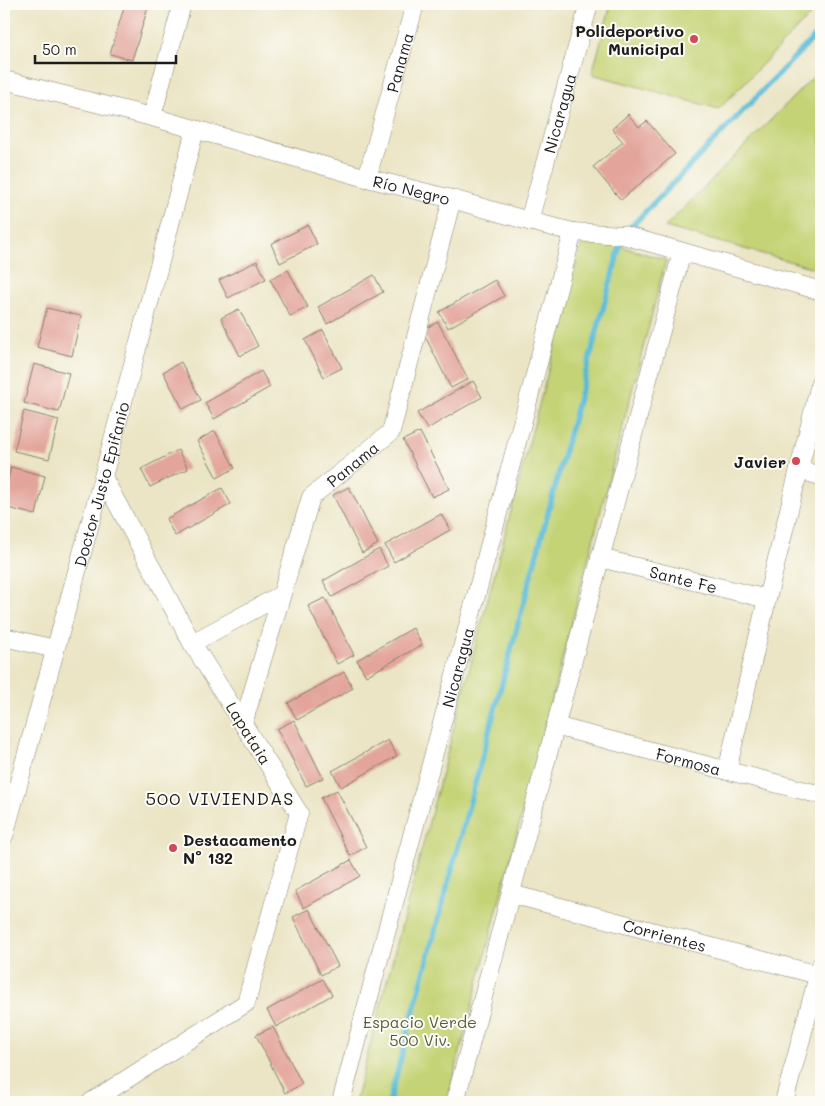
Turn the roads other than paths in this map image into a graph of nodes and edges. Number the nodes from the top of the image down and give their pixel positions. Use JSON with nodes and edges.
{"nodes":[{"id":1,"x":182,"y":4,"type":"edge"},
{"id":2,"x":415,"y":4,"type":"edge"},
{"id":3,"x":589,"y":4,"type":"edge"},
{"id":4,"x":4,"y":80,"type":"edge"},
{"id":5,"x":152,"y":117,"type":"junction"},
{"id":6,"x":195,"y":130,"type":"junction"},
{"id":7,"x":366,"y":178,"type":"junction"},
{"id":8,"x":452,"y":199,"type":"junction"},
{"id":9,"x":529,"y":222,"type":"junction"},
{"id":10,"x":573,"y":232,"type":"junction"},
{"id":11,"x":682,"y":252,"type":"junction"},
{"id":12,"x":821,"y":291,"type":"edge"},
{"id":13,"x":821,"y":380,"type":"edge"},
{"id":14,"x":799,"y":470,"type":"junction"},
{"id":15,"x":103,"y":476,"type":"junction"},
{"id":16,"x":821,"y":476,"type":"edge"},
{"id":17,"x":600,"y":558,"type":"junction"},
{"id":18,"x":280,"y":596,"type":"junction"},
{"id":19,"x":767,"y":599,"type":"junction"},
{"id":20,"x":4,"y":637,"type":"edge"},
{"id":21,"x":192,"y":643,"type":"junction"},
{"id":22,"x":55,"y":650,"type":"junction"},
{"id":23,"x":243,"y":724,"type":"junction"},
{"id":24,"x":555,"y":726,"type":"junction"},
{"id":25,"x":727,"y":771,"type":"junction"},
{"id":26,"x":821,"y":795,"type":"edge"},
{"id":27,"x":4,"y":836,"type":"edge"},
{"id":28,"x":511,"y":894,"type":"junction"},
{"id":29,"x":820,"y":970,"type":"edge"},
{"id":30,"x":91,"y":1102,"type":"edge"},
{"id":31,"x":341,"y":1102,"type":"edge"},
{"id":32,"x":455,"y":1102,"type":"edge"},
{"id":33,"x":784,"y":1102,"type":"edge"}],
"edges":[{"from":1,"to":5,"type":"street"},
{"from":2,"to":7,"type":"street","name":"Panama"},
{"from":3,"to":9,"type":"street","name":"Nicaragua"},
{"from":4,"to":5,"type":"street","name":"Río Negro"},
{"from":5,"to":6,"type":"street","name":"Río Negro"},
{"from":6,"to":7,"type":"street","name":"Río Negro"},
{"from":6,"to":15,"type":"street","name":"Doctor Justo Epifanio"},
{"from":7,"to":8,"type":"street","name":"Río Negro"},
{"from":8,"to":9,"type":"street","name":"Río Negro"},
{"from":8,"to":18,"type":"street","name":"Panama"},
{"from":9,"to":10,"type":"street","name":"Río Negro"},
{"from":10,"to":11,"type":"street","name":"Río Negro"},
{"from":10,"to":31,"type":"street","name":"Nicaragua"},
{"from":11,"to":12,"type":"street","name":"Río Negro"},
{"from":11,"to":17,"type":"street"},
{"from":13,"to":14,"type":"street"},
{"from":14,"to":16,"type":"street"},
{"from":14,"to":19,"type":"street"},
{"from":15,"to":21,"type":"street","name":"Lapataia"},
{"from":15,"to":22,"type":"street","name":"Doctor Justo Epifanio"},
{"from":17,"to":19,"type":"street","name":"Sante Fe"},
{"from":17,"to":24,"type":"street"},
{"from":18,"to":21,"type":"street"},
{"from":18,"to":23,"type":"street","name":"Panama"},
{"from":19,"to":25,"type":"street"},
{"from":20,"to":22,"type":"street"},
{"from":21,"to":23,"type":"street","name":"Lapataia"},
{"from":22,"to":27,"type":"street","name":"Doctor Justo Epifanio"},
{"from":23,"to":30,"type":"street","name":"Lapataia"},
{"from":24,"to":25,"type":"street","name":"Formosa"},
{"from":24,"to":28,"type":"street"},
{"from":25,"to":26,"type":"street","name":"Formosa"},
{"from":28,"to":29,"type":"street","name":"Corrientes"},
{"from":28,"to":32,"type":"street"},
{"from":29,"to":33,"type":"street"}]}
